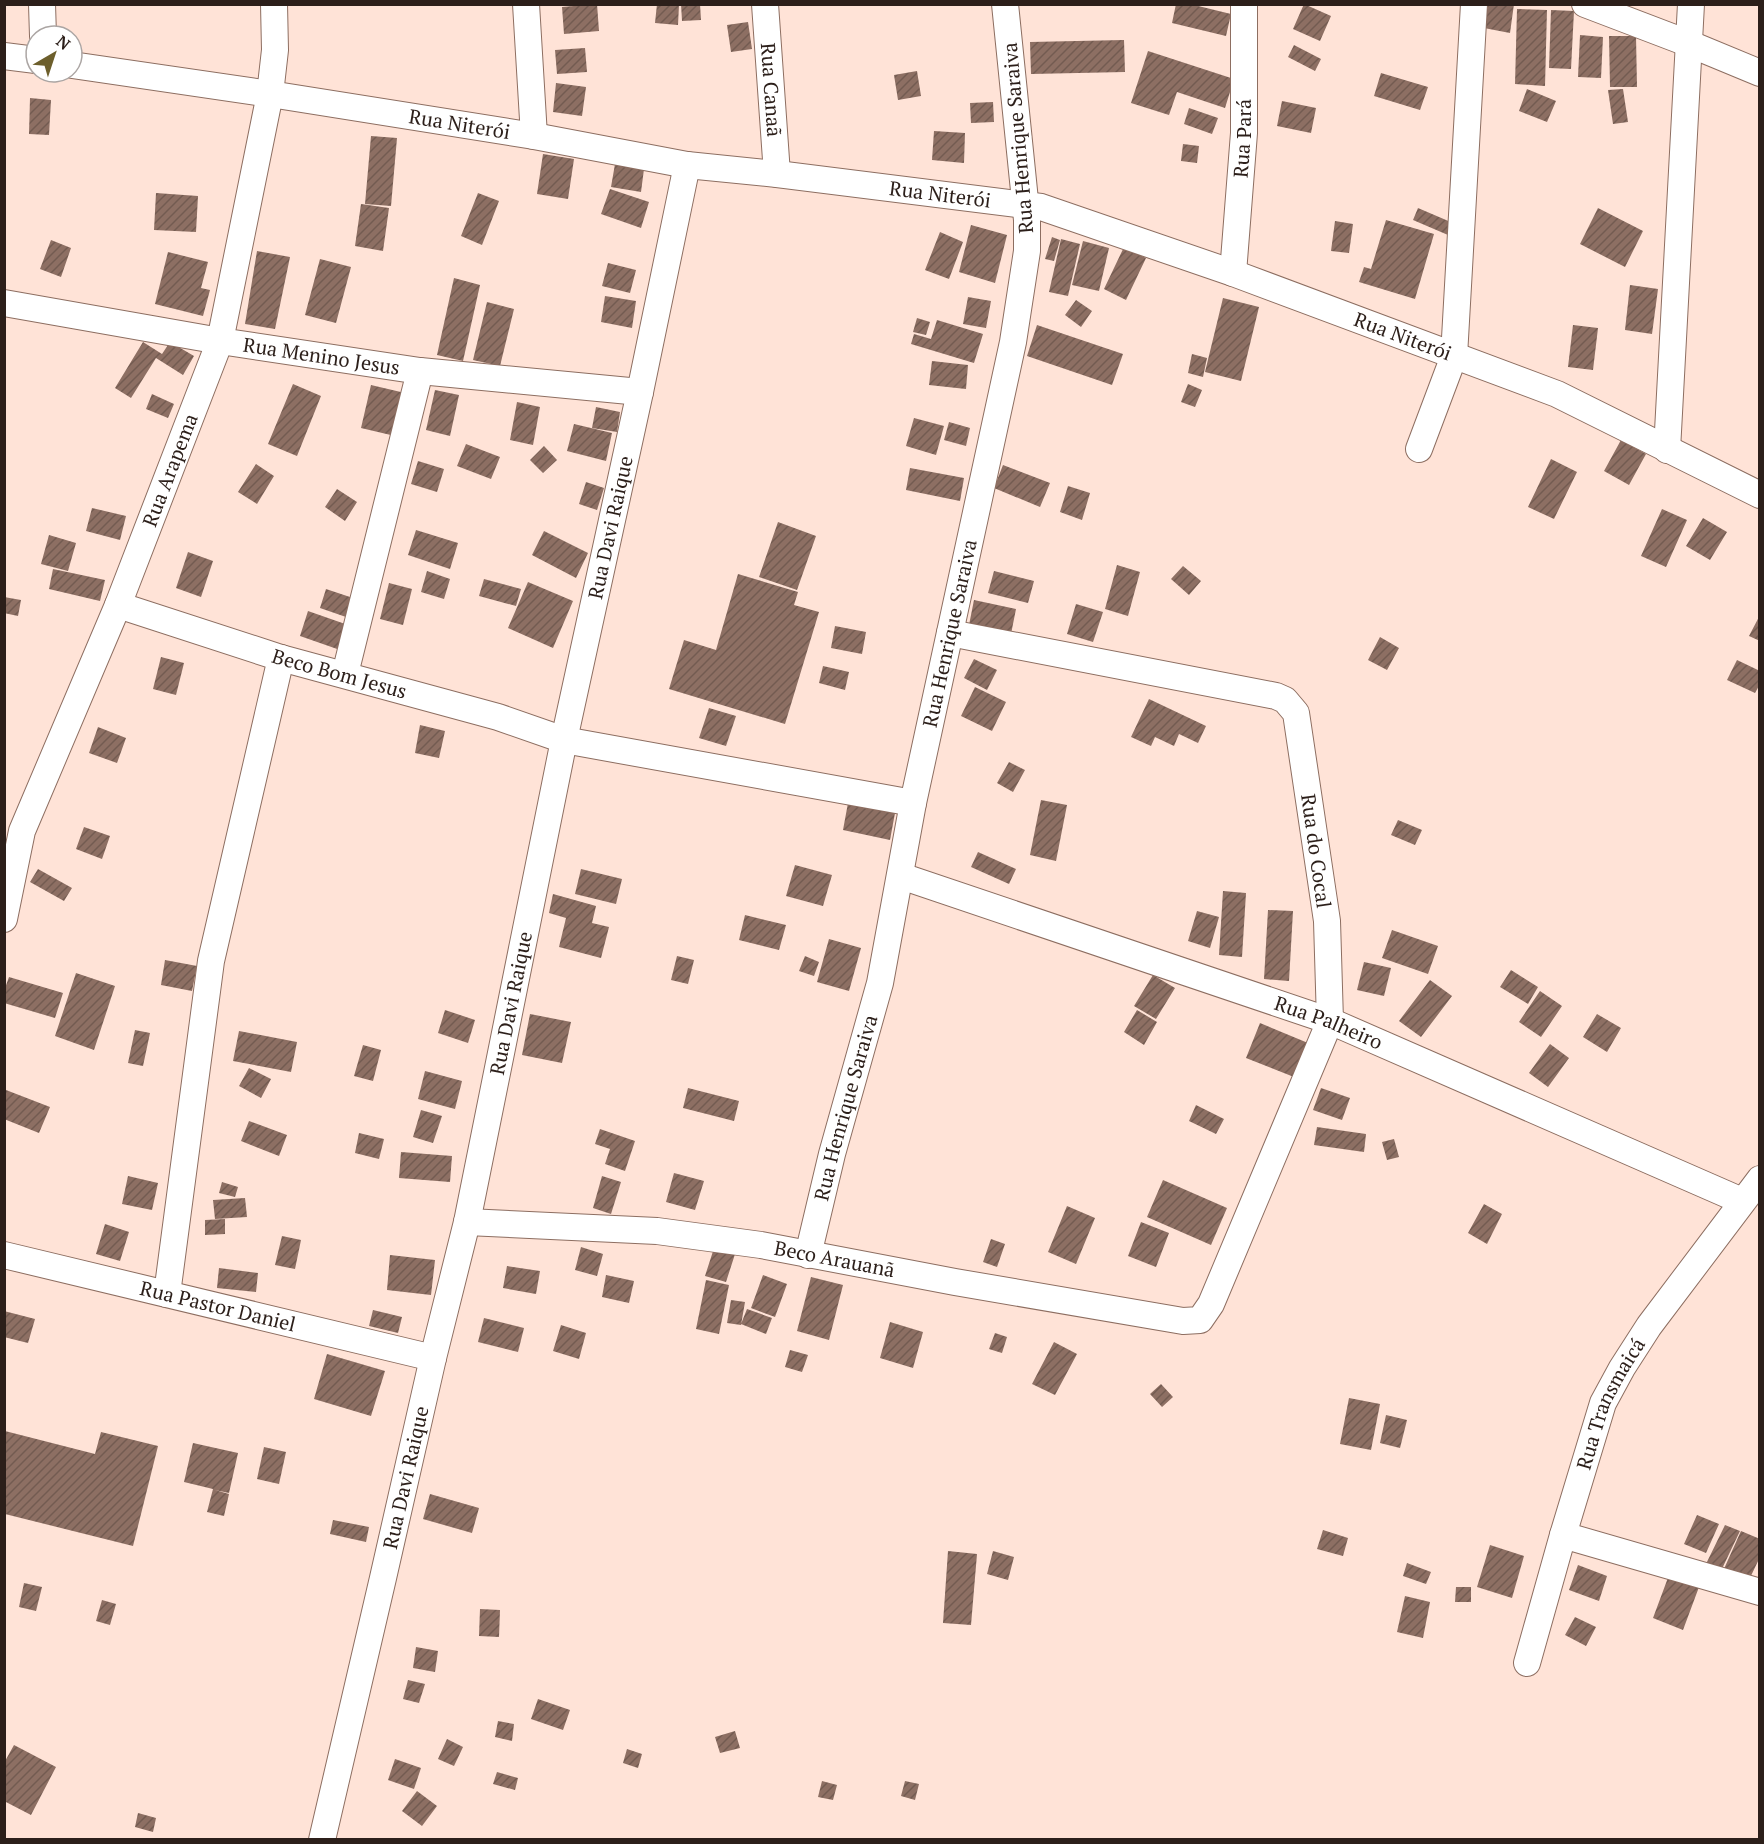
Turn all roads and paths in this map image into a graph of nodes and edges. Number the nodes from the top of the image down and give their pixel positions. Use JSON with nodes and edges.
{"nodes":[{"id":1,"x":42,"y":4,"type":"edge"},
{"id":2,"x":274,"y":4,"type":"edge"},
{"id":3,"x":526,"y":4,"type":"edge"},
{"id":4,"x":765,"y":4,"type":"edge"},
{"id":5,"x":1005,"y":4,"type":"edge"},
{"id":6,"x":1244,"y":4,"type":"edge"},
{"id":7,"x":1474,"y":4,"type":"edge"},
{"id":8,"x":1585,"y":4,"type":"edge"},
{"id":9,"x":1691,"y":4,"type":"edge"},
{"id":10,"x":43,"y":24,"type":"edge"},
{"id":11,"x":1690,"y":44,"type":"junction"},
{"id":12,"x":4,"y":56,"type":"edge"},
{"id":13,"x":24,"y":58,"type":"edge"},
{"id":14,"x":84,"y":67,"type":"edge"},
{"id":15,"x":1760,"y":73,"type":"edge"},
{"id":16,"x":270,"y":94,"type":"junction"},
{"id":17,"x":534,"y":136,"type":"junction"},
{"id":18,"x":687,"y":165,"type":"junction"},
{"id":19,"x":777,"y":174,"type":"junction"},
{"id":20,"x":1025,"y":203,"type":"junction"},
{"id":21,"x":1233,"y":273,"type":"junction"},
{"id":22,"x":4,"y":303,"type":"edge"},
{"id":23,"x":220,"y":341,"type":"junction"},
{"id":24,"x":1454,"y":356,"type":"junction"},
{"id":25,"x":420,"y":371,"type":"junction"},
{"id":26,"x":640,"y":392,"type":"junction"},
{"id":27,"x":1419,"y":449,"type":"dead end"},
{"id":28,"x":1667,"y":450,"type":"junction"},
{"id":29,"x":1760,"y":495,"type":"edge"},
{"id":30,"x":118,"y":605,"type":"junction"},
{"id":31,"x":951,"y":633,"type":"junction"},
{"id":32,"x":281,"y":658,"type":"junction"},
{"id":33,"x":345,"y":674,"type":"junction"},
{"id":34,"x":564,"y":740,"type":"junction"},
{"id":35,"x":913,"y":803,"type":"junction"},
{"id":36,"x":901,"y":876,"type":"junction"},
{"id":37,"x":4,"y":919,"type":"edge"},
{"id":38,"x":1330,"y":1021,"type":"junction"},
{"id":39,"x":1760,"y":1179,"type":"edge"},
{"id":40,"x":1742,"y":1201,"type":"junction"},
{"id":41,"x":467,"y":1222,"type":"junction"},
{"id":42,"x":4,"y":1255,"type":"edge"},
{"id":43,"x":808,"y":1255,"type":"junction"},
{"id":44,"x":167,"y":1294,"type":"junction"},
{"id":45,"x":1200,"y":1320,"type":"joint"},
{"id":46,"x":433,"y":1358,"type":"junction"},
{"id":47,"x":1563,"y":1535,"type":"junction"},
{"id":48,"x":1760,"y":1592,"type":"edge"},
{"id":49,"x":1527,"y":1663,"type":"dead end"},
{"id":50,"x":322,"y":1839,"type":"edge"}],
"edges":[{"from":1,"to":10,"type":"street"},
{"from":2,"to":16,"type":"street","name":"Rua Arapema"},
{"from":3,"to":17,"type":"street"},
{"from":4,"to":19,"type":"street","name":"Rua Canaã"},
{"from":5,"to":20,"type":"street","name":"Rua Henrique Saraiva"},
{"from":6,"to":21,"type":"street","name":"Rua Pará"},
{"from":7,"to":24,"type":"street"},
{"from":8,"to":11,"type":"street"},
{"from":9,"to":11,"type":"street"},
{"from":11,"to":15,"type":"street"},
{"from":11,"to":28,"type":"street"},
{"from":12,"to":13,"type":"street"},
{"from":14,"to":16,"type":"street","name":"Rua Niterói"},
{"from":16,"to":17,"type":"street","name":"Rua Niterói"},
{"from":16,"to":23,"type":"street","name":"Rua Arapema"},
{"from":17,"to":18,"type":"street","name":"Rua Niterói"},
{"from":18,"to":19,"type":"street","name":"Rua Niterói"},
{"from":18,"to":26,"type":"street","name":"Rua Davi Raique"},
{"from":19,"to":20,"type":"street","name":"Rua Niterói"},
{"from":20,"to":21,"type":"street","name":"Rua Niterói"},
{"from":20,"to":31,"type":"street","name":"Rua Henrique Saraiva"},
{"from":21,"to":24,"type":"street","name":"Rua Niterói"},
{"from":22,"to":23,"type":"street","name":"Rua Menino Jesus"},
{"from":23,"to":25,"type":"street","name":"Rua Menino Jesus"},
{"from":23,"to":30,"type":"street","name":"Rua Arapema"},
{"from":24,"to":27,"type":"street"},
{"from":24,"to":28,"type":"street","name":"Rua Niterói"},
{"from":25,"to":26,"type":"street","name":"Rua Menino Jesus"},
{"from":25,"to":33,"type":"street"},
{"from":26,"to":34,"type":"street","name":"Rua Davi Raique"},
{"from":28,"to":29,"type":"street","name":"Rua Niterói"},
{"from":30,"to":32,"type":"street","name":"Beco Bom Jesus"},
{"from":30,"to":37,"type":"street","name":"Rua Arapema"},
{"from":31,"to":35,"type":"street","name":"Rua Henrique Saraiva"},
{"from":31,"to":38,"type":"street","name":"Rua do Cocal"},
{"from":32,"to":33,"type":"street","name":"Beco Bom Jesus"},
{"from":32,"to":44,"type":"street"},
{"from":33,"to":34,"type":"street","name":"Beco Bom Jesus"},
{"from":34,"to":35,"type":"street","name":"Beco Bom Jesus"},
{"from":34,"to":41,"type":"street","name":"Rua Davi Raique"},
{"from":35,"to":36,"type":"street","name":"Rua Henrique Saraiva"},
{"from":36,"to":38,"type":"street","name":"Rua Palheiro"},
{"from":36,"to":43,"type":"street","name":"Rua Henrique Saraiva"},
{"from":38,"to":40,"type":"street","name":"Rua Palheiro"},
{"from":38,"to":45,"type":"street","name":"Rua do Cocal"},
{"from":39,"to":40,"type":"street","name":"Rua Transmaicá"},
{"from":40,"to":47,"type":"street","name":"Rua Transmaicá"},
{"from":41,"to":43,"type":"street","name":"Beco Arauanã"},
{"from":41,"to":46,"type":"street","name":"Rua Davi Raique"},
{"from":42,"to":44,"type":"street","name":"Rua Pastor Daniel"},
{"from":43,"to":45,"type":"street","name":"Beco Arauanã"},
{"from":44,"to":46,"type":"street","name":"Rua Pastor Daniel"},
{"from":46,"to":50,"type":"street","name":"Rua Davi Raique"},
{"from":47,"to":48,"type":"street"},
{"from":47,"to":49,"type":"street","name":"Rua Transmaicá"}]}
